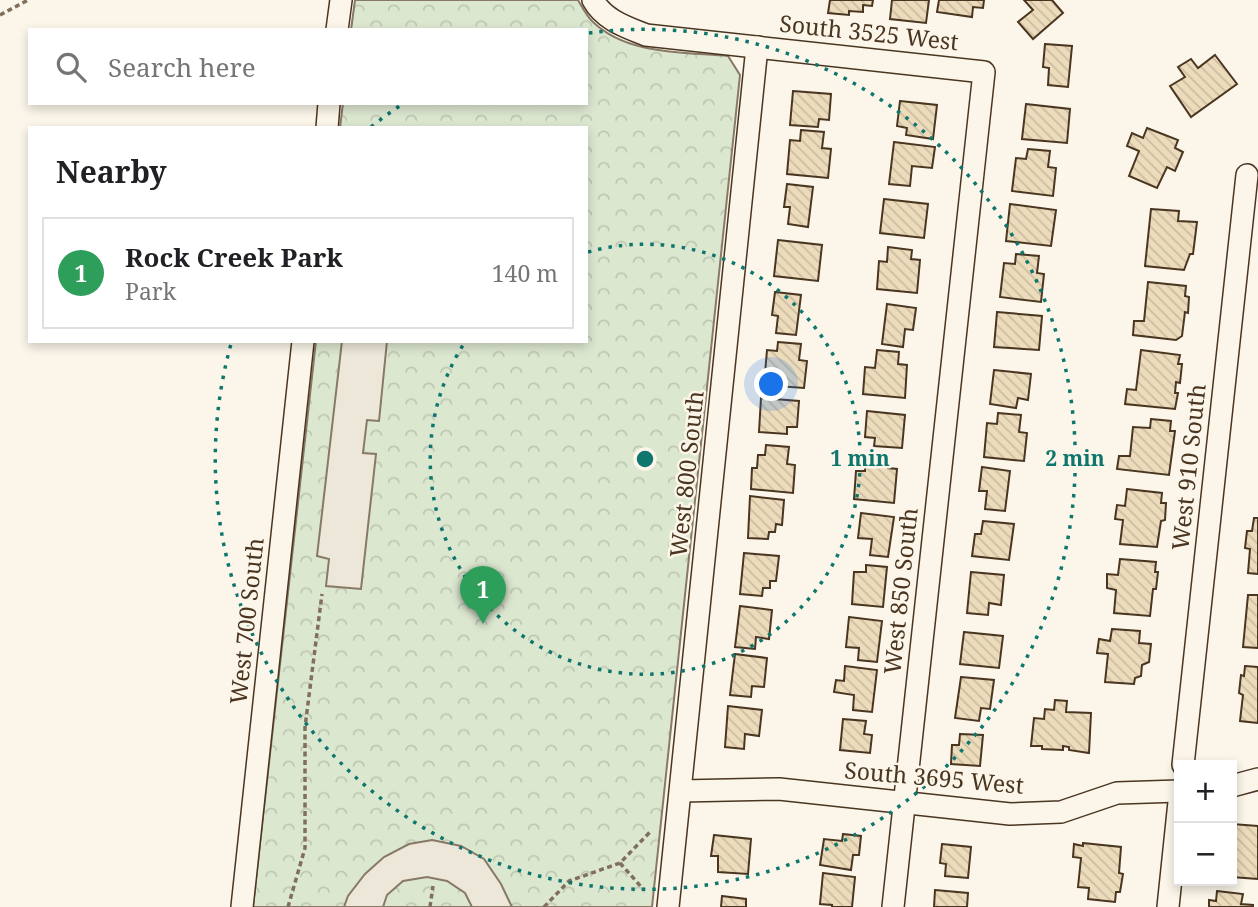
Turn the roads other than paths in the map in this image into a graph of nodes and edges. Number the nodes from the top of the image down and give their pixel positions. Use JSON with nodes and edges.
{"nodes":[{"id":1,"x":341,"y":0,"type":"edge"},
{"id":2,"x":593,"y":0,"type":"edge"},
{"id":3,"x":338,"y":28,"type":"edge"},
{"id":4,"x":757,"y":47,"type":"junction"},
{"id":5,"x":984,"y":72,"type":"joint"},
{"id":6,"x":330,"y":105,"type":"edge"},
{"id":7,"x":327,"y":126,"type":"edge"},
{"id":8,"x":1247,"y":175,"type":"dead end"},
{"id":9,"x":303,"y":343,"type":"edge"},
{"id":10,"x":1184,"y":760,"type":"edge"},
{"id":11,"x":1258,"y":779,"type":"edge"},
{"id":12,"x":1237,"y":785,"type":"edge"},
{"id":13,"x":1174,"y":791,"type":"edge"},
{"id":14,"x":681,"y":792,"type":"junction"},
{"id":15,"x":904,"y":804,"type":"junction"},
{"id":16,"x":1177,"y":823,"type":"edge"},
{"id":17,"x":242,"y":907,"type":"edge"},
{"id":18,"x":668,"y":907,"type":"edge"},
{"id":19,"x":893,"y":907,"type":"edge"},
{"id":20,"x":1168,"y":907,"type":"edge"}],
"edges":[{"from":1,"to":3,"type":"street"},
{"from":2,"to":4,"type":"street","name":"South 3525 West"},
{"from":4,"to":5,"type":"street","name":"South 3525 West"},
{"from":4,"to":14,"type":"street","name":"West 800 South"},
{"from":5,"to":15,"type":"street","name":"West 850 South"},
{"from":6,"to":7,"type":"street"},
{"from":8,"to":10,"type":"street","name":"West 910 South"},
{"from":9,"to":17,"type":"street","name":"West 700 South"},
{"from":11,"to":12,"type":"street"},
{"from":13,"to":15,"type":"street","name":"South 3695 West"},
{"from":14,"to":15,"type":"street","name":"South 3695 West"},
{"from":14,"to":18,"type":"street","name":"West 800 South"},
{"from":15,"to":19,"type":"street","name":"West 850 South"},
{"from":16,"to":20,"type":"street"}]}
